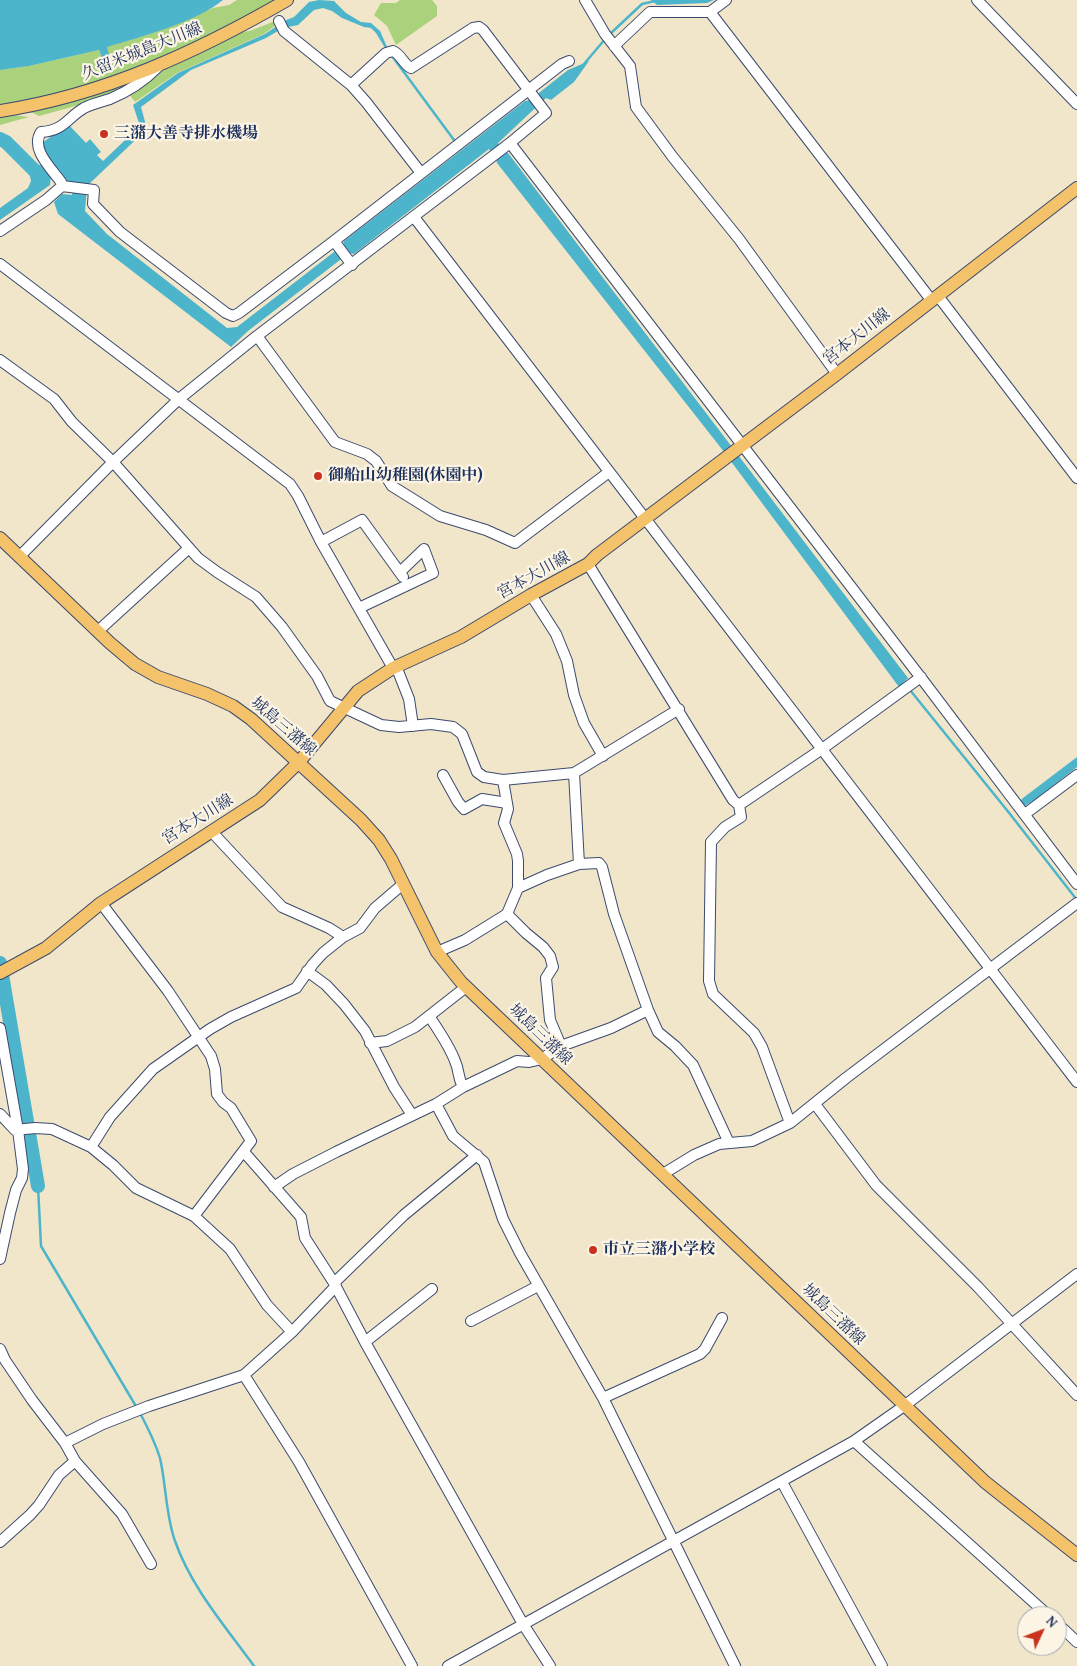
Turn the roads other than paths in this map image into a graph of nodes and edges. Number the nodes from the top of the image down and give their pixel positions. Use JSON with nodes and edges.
{"nodes":[{"id":1,"x":287,"y":0,"type":"edge"},
{"id":2,"x":585,"y":0,"type":"edge"},
{"id":3,"x":726,"y":0,"type":"edge"},
{"id":4,"x":977,"y":0,"type":"edge"},
{"id":5,"x":710,"y":12,"type":"junction"},
{"id":6,"x":281,"y":26,"type":"dead end"},
{"id":7,"x":610,"y":40,"type":"junction"},
{"id":8,"x":569,"y":61,"type":"dead end"},
{"id":9,"x":159,"y":66,"type":"junction"},
{"id":10,"x":351,"y":86,"type":"junction"},
{"id":11,"x":530,"y":92,"type":"junction"},
{"id":12,"x":1077,"y":104,"type":"edge"},
{"id":13,"x":0,"y":111,"type":"edge"},
{"id":14,"x":507,"y":146,"type":"junction"},
{"id":15,"x":421,"y":173,"type":"junction"},
{"id":16,"x":66,"y":187,"type":"junction"},
{"id":17,"x":1077,"y":188,"type":"edge"},
{"id":18,"x":414,"y":217,"type":"junction"},
{"id":19,"x":0,"y":231,"type":"edge"},
{"id":20,"x":336,"y":243,"type":"junction"},
{"id":21,"x":349,"y":261,"type":"junction"},
{"id":22,"x":0,"y":264,"type":"edge"},
{"id":23,"x":935,"y":298,"type":"junction"},
{"id":24,"x":257,"y":336,"type":"junction"},
{"id":25,"x":0,"y":360,"type":"edge"},
{"id":26,"x":837,"y":374,"type":"junction"},
{"id":27,"x":179,"y":399,"type":"junction"},
{"id":28,"x":741,"y":446,"type":"junction"},
{"id":29,"x":112,"y":462,"type":"junction"},
{"id":30,"x":609,"y":472,"type":"junction"},
{"id":31,"x":1077,"y":478,"type":"edge"},
{"id":32,"x":647,"y":519,"type":"junction"},
{"id":33,"x":0,"y":538,"type":"edge"},
{"id":34,"x":321,"y":542,"type":"junction"},
{"id":35,"x":189,"y":548,"type":"junction"},
{"id":36,"x":20,"y":557,"type":"junction"},
{"id":37,"x":588,"y":564,"type":"junction"},
{"id":38,"x":400,"y":572,"type":"junction"},
{"id":39,"x":408,"y":585,"type":"junction"},
{"id":40,"x":531,"y":595,"type":"junction"},
{"id":41,"x":359,"y":608,"type":"junction"},
{"id":42,"x":98,"y":631,"type":"junction"},
{"id":43,"x":394,"y":667,"type":"junction"},
{"id":44,"x":921,"y":678,"type":"junction"},
{"id":45,"x":344,"y":707,"type":"junction"},
{"id":46,"x":679,"y":709,"type":"junction"},
{"id":47,"x":412,"y":726,"type":"junction"},
{"id":48,"x":822,"y":749,"type":"junction"},
{"id":49,"x":603,"y":756,"type":"junction"},
{"id":50,"x":298,"y":762,"type":"junction"},
{"id":51,"x":574,"y":774,"type":"junction"},
{"id":52,"x":443,"y":775,"type":"dead end"},
{"id":53,"x":1077,"y":775,"type":"edge"},
{"id":54,"x":503,"y":780,"type":"junction"},
{"id":55,"x":507,"y":803,"type":"junction"},
{"id":56,"x":739,"y":805,"type":"junction"},
{"id":57,"x":1021,"y":808,"type":"junction"},
{"id":58,"x":211,"y":831,"type":"junction"},
{"id":59,"x":578,"y":864,"type":"junction"},
{"id":60,"x":403,"y":884,"type":"junction"},
{"id":61,"x":1077,"y":884,"type":"edge"},
{"id":62,"x":518,"y":888,"type":"junction"},
{"id":63,"x":101,"y":903,"type":"junction"},
{"id":64,"x":1077,"y":903,"type":"edge"},
{"id":65,"x":507,"y":914,"type":"junction"},
{"id":66,"x":343,"y":937,"type":"junction"},
{"id":67,"x":437,"y":952,"type":"junction"},
{"id":68,"x":991,"y":968,"type":"junction"},
{"id":69,"x":307,"y":971,"type":"junction"},
{"id":70,"x":0,"y":973,"type":"edge"},
{"id":71,"x":466,"y":987,"type":"junction"},
{"id":72,"x":648,"y":1010,"type":"junction"},
{"id":73,"x":429,"y":1016,"type":"junction"},
{"id":74,"x":0,"y":1028,"type":"edge"},
{"id":75,"x":199,"y":1038,"type":"junction"},
{"id":76,"x":370,"y":1042,"type":"junction"},
{"id":77,"x":561,"y":1046,"type":"junction"},
{"id":78,"x":542,"y":1059,"type":"junction"},
{"id":79,"x":1077,"y":1082,"type":"edge"},
{"id":80,"x":463,"y":1087,"type":"junction"},
{"id":81,"x":436,"y":1104,"type":"junction"},
{"id":82,"x":816,"y":1104,"type":"junction"},
{"id":83,"x":0,"y":1114,"type":"edge"},
{"id":84,"x":412,"y":1115,"type":"junction"},
{"id":85,"x":790,"y":1123,"type":"junction"},
{"id":86,"x":18,"y":1130,"type":"junction"},
{"id":87,"x":729,"y":1144,"type":"junction"},
{"id":88,"x":91,"y":1148,"type":"junction"},
{"id":89,"x":244,"y":1152,"type":"junction"},
{"id":90,"x":477,"y":1155,"type":"junction"},
{"id":91,"x":663,"y":1174,"type":"junction"},
{"id":92,"x":274,"y":1187,"type":"junction"},
{"id":93,"x":194,"y":1216,"type":"junction"},
{"id":94,"x":0,"y":1259,"type":"edge"},
{"id":95,"x":1077,"y":1274,"type":"edge"},
{"id":96,"x":335,"y":1284,"type":"junction"},
{"id":97,"x":538,"y":1286,"type":"junction"},
{"id":98,"x":432,"y":1289,"type":"dead end"},
{"id":99,"x":722,"y":1318,"type":"dead end"},
{"id":100,"x":471,"y":1321,"type":"dead end"},
{"id":101,"x":1012,"y":1324,"type":"junction"},
{"id":102,"x":292,"y":1332,"type":"junction"},
{"id":103,"x":365,"y":1342,"type":"junction"},
{"id":104,"x":0,"y":1349,"type":"edge"},
{"id":105,"x":3,"y":1363,"type":"edge"},
{"id":106,"x":244,"y":1375,"type":"junction"},
{"id":107,"x":1077,"y":1395,"type":"edge"},
{"id":108,"x":604,"y":1398,"type":"junction"},
{"id":109,"x":904,"y":1406,"type":"junction"},
{"id":110,"x":854,"y":1441,"type":"junction"},
{"id":111,"x":65,"y":1443,"type":"junction"},
{"id":112,"x":75,"y":1461,"type":"junction"},
{"id":113,"x":782,"y":1482,"type":"junction"},
{"id":114,"x":0,"y":1542,"type":"edge"},
{"id":115,"x":674,"y":1542,"type":"junction"},
{"id":116,"x":1077,"y":1555,"type":"edge"},
{"id":117,"x":151,"y":1564,"type":"dead end"},
{"id":118,"x":1038,"y":1606,"type":"edge"},
{"id":119,"x":523,"y":1624,"type":"junction"},
{"id":120,"x":1067,"y":1632,"type":"edge"},
{"id":121,"x":1077,"y":1642,"type":"edge"},
{"id":122,"x":412,"y":1666,"type":"edge"},
{"id":123,"x":448,"y":1666,"type":"edge"},
{"id":124,"x":550,"y":1666,"type":"edge"},
{"id":125,"x":735,"y":1666,"type":"edge"},
{"id":126,"x":882,"y":1666,"type":"edge"}],
"edges":[{"from":1,"to":9,"type":"main road","name":"久留米城島大川線"},
{"from":2,"to":7,"type":"street"},
{"from":3,"to":5,"type":"street"},
{"from":4,"to":12,"type":"street"},
{"from":5,"to":7,"type":"street"},
{"from":5,"to":23,"type":"street"},
{"from":6,"to":10,"type":"street"},
{"from":7,"to":26,"type":"street"},
{"from":8,"to":11,"type":"street"},
{"from":9,"to":13,"type":"main road","name":"久留米城島大川線"},
{"from":9,"to":16,"type":"street"},
{"from":10,"to":11,"type":"street"},
{"from":10,"to":15,"type":"street"},
{"from":11,"to":14,"type":"street"},
{"from":11,"to":15,"type":"street"},
{"from":14,"to":18,"type":"street"},
{"from":14,"to":28,"type":"street"},
{"from":15,"to":20,"type":"street"},
{"from":16,"to":19,"type":"street"},
{"from":16,"to":20,"type":"street"},
{"from":17,"to":23,"type":"main road","name":"宮本大川線"},
{"from":18,"to":21,"type":"street"},
{"from":18,"to":30,"type":"street"},
{"from":20,"to":21,"type":"street"},
{"from":21,"to":24,"type":"street"},
{"from":22,"to":27,"type":"street"},
{"from":23,"to":26,"type":"main road","name":"宮本大川線"},
{"from":23,"to":31,"type":"street"},
{"from":24,"to":27,"type":"street"},
{"from":24,"to":30,"type":"street"},
{"from":25,"to":29,"type":"street"},
{"from":26,"to":28,"type":"main road","name":"宮本大川線"},
{"from":27,"to":29,"type":"street"},
{"from":27,"to":34,"type":"street"},
{"from":28,"to":32,"type":"main road","name":"宮本大川線"},
{"from":28,"to":44,"type":"street"},
{"from":29,"to":35,"type":"street"},
{"from":29,"to":36,"type":"street"},
{"from":30,"to":32,"type":"street"},
{"from":32,"to":37,"type":"main road","name":"宮本大川線"},
{"from":32,"to":48,"type":"street"},
{"from":33,"to":36,"type":"main road","name":"城島三潴線"},
{"from":34,"to":38,"type":"street"},
{"from":34,"to":41,"type":"street"},
{"from":35,"to":42,"type":"street"},
{"from":35,"to":45,"type":"street"},
{"from":36,"to":42,"type":"main road","name":"城島三潴線"},
{"from":37,"to":40,"type":"main road","name":"宮本大川線"},
{"from":37,"to":46,"type":"street"},
{"from":38,"to":39,"type":"street"},
{"from":38,"to":39,"type":"street"},
{"from":39,"to":41,"type":"street"},
{"from":40,"to":43,"type":"main road","name":"宮本大川線"},
{"from":40,"to":49,"type":"street"},
{"from":41,"to":43,"type":"street"},
{"from":42,"to":50,"type":"main road","name":"城島三潴線"},
{"from":43,"to":45,"type":"main road","name":"宮本大川線"},
{"from":43,"to":47,"type":"street"},
{"from":44,"to":48,"type":"street"},
{"from":44,"to":57,"type":"street"},
{"from":45,"to":47,"type":"street"},
{"from":45,"to":50,"type":"main road","name":"宮本大川線"},
{"from":46,"to":49,"type":"street"},
{"from":46,"to":56,"type":"street"},
{"from":47,"to":54,"type":"street"},
{"from":48,"to":56,"type":"street"},
{"from":48,"to":68,"type":"street"},
{"from":49,"to":51,"type":"street"},
{"from":50,"to":58,"type":"main road","name":"宮本大川線"},
{"from":50,"to":60,"type":"main road","name":"城島三潴線"},
{"from":51,"to":54,"type":"street"},
{"from":51,"to":59,"type":"street"},
{"from":52,"to":55,"type":"street"},
{"from":53,"to":57,"type":"street"},
{"from":54,"to":55,"type":"street"},
{"from":55,"to":62,"type":"street"},
{"from":56,"to":85,"type":"street"},
{"from":57,"to":61,"type":"street"},
{"from":58,"to":63,"type":"main road","name":"宮本大川線"},
{"from":58,"to":66,"type":"street"},
{"from":59,"to":62,"type":"street"},
{"from":59,"to":72,"type":"street"},
{"from":60,"to":66,"type":"street"},
{"from":60,"to":67,"type":"main road","name":"城島三潴線"},
{"from":62,"to":65,"type":"street"},
{"from":63,"to":70,"type":"main road","name":"宮本大川線"},
{"from":63,"to":75,"type":"street"},
{"from":64,"to":68,"type":"street"},
{"from":65,"to":67,"type":"street"},
{"from":65,"to":77,"type":"street"},
{"from":66,"to":69,"type":"street"},
{"from":67,"to":71,"type":"main road","name":"城島三潴線"},
{"from":68,"to":79,"type":"street"},
{"from":68,"to":82,"type":"street"},
{"from":69,"to":75,"type":"street"},
{"from":69,"to":76,"type":"street"},
{"from":71,"to":73,"type":"street"},
{"from":71,"to":78,"type":"main road","name":"城島三潴線"},
{"from":72,"to":77,"type":"street"},
{"from":72,"to":87,"type":"street"},
{"from":73,"to":76,"type":"street"},
{"from":73,"to":80,"type":"street"},
{"from":74,"to":86,"type":"street"},
{"from":75,"to":88,"type":"street"},
{"from":75,"to":89,"type":"street"},
{"from":76,"to":84,"type":"street"},
{"from":77,"to":78,"type":"street"},
{"from":78,"to":80,"type":"street"},
{"from":78,"to":91,"type":"main road","name":"城島三潴線"},
{"from":80,"to":81,"type":"street"},
{"from":81,"to":84,"type":"street"},
{"from":81,"to":90,"type":"street"},
{"from":82,"to":85,"type":"street"},
{"from":82,"to":101,"type":"street"},
{"from":83,"to":86,"type":"street"},
{"from":84,"to":92,"type":"street"},
{"from":85,"to":87,"type":"street"},
{"from":86,"to":88,"type":"street"},
{"from":86,"to":94,"type":"street"},
{"from":87,"to":91,"type":"street"},
{"from":88,"to":93,"type":"street"},
{"from":89,"to":92,"type":"street"},
{"from":89,"to":93,"type":"street"},
{"from":90,"to":96,"type":"street"},
{"from":90,"to":97,"type":"street"},
{"from":91,"to":109,"type":"main road","name":"城島三潴線"},
{"from":92,"to":96,"type":"street"},
{"from":93,"to":102,"type":"street"},
{"from":95,"to":101,"type":"street"},
{"from":96,"to":102,"type":"street"},
{"from":96,"to":103,"type":"street"},
{"from":97,"to":100,"type":"street"},
{"from":97,"to":108,"type":"street"},
{"from":98,"to":103,"type":"street"},
{"from":99,"to":108,"type":"street"},
{"from":101,"to":107,"type":"street"},
{"from":101,"to":109,"type":"street"},
{"from":102,"to":106,"type":"street"},
{"from":103,"to":119,"type":"street"},
{"from":104,"to":105,"type":"street"},
{"from":105,"to":111,"type":"street"},
{"from":106,"to":111,"type":"street"},
{"from":106,"to":122,"type":"street"},
{"from":108,"to":115,"type":"street"},
{"from":109,"to":110,"type":"street"},
{"from":109,"to":116,"type":"main road","name":"城島三潴線"},
{"from":110,"to":113,"type":"street"},
{"from":110,"to":118,"type":"street"},
{"from":111,"to":112,"type":"street"},
{"from":112,"to":114,"type":"street"},
{"from":112,"to":117,"type":"street"},
{"from":113,"to":115,"type":"street"},
{"from":113,"to":126,"type":"street"},
{"from":115,"to":119,"type":"street"},
{"from":115,"to":125,"type":"street"},
{"from":119,"to":123,"type":"street"},
{"from":119,"to":124,"type":"street"},
{"from":120,"to":121,"type":"street"}]}
